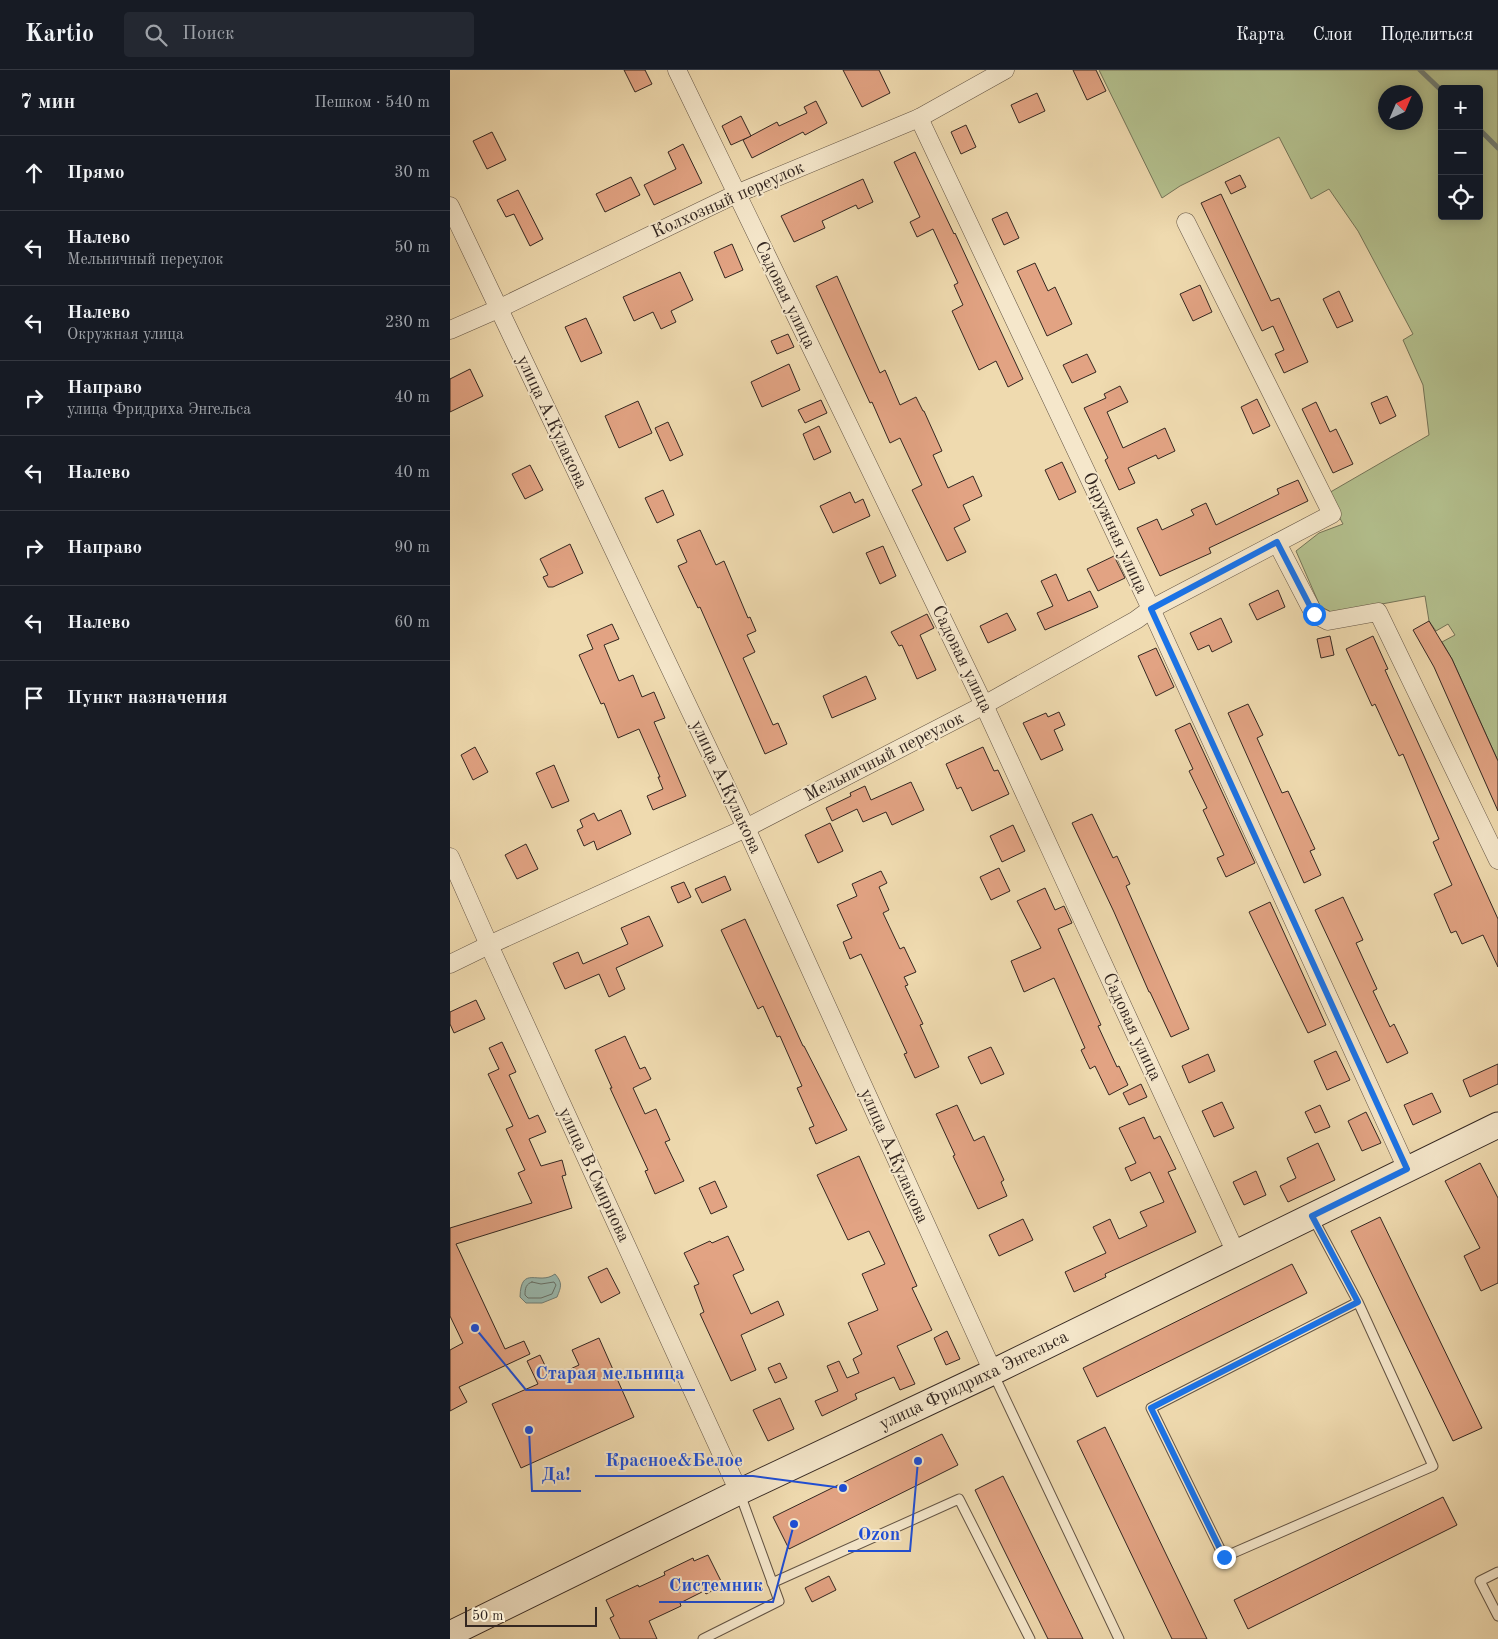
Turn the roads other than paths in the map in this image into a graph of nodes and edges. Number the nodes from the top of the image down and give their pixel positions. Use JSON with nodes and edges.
{"nodes":[{"id":1,"x":676,"y":70,"type":"edge"},
{"id":2,"x":1005,"y":70,"type":"edge"},
{"id":3,"x":919,"y":118,"type":"junction"},
{"id":4,"x":736,"y":194,"type":"junction"},
{"id":5,"x":450,"y":206,"type":"edge"},
{"id":6,"x":1186,"y":222,"type":"dead end"},
{"id":7,"x":498,"y":309,"type":"junction"},
{"id":8,"x":450,"y":330,"type":"edge"},
{"id":9,"x":1277,"y":542,"type":"junction"},
{"id":10,"x":1151,"y":609,"type":"junction"},
{"id":11,"x":984,"y":706,"type":"junction"},
{"id":12,"x":746,"y":828,"type":"junction"},
{"id":13,"x":450,"y":857,"type":"edge"},
{"id":14,"x":1498,"y":860,"type":"edge"},
{"id":15,"x":488,"y":945,"type":"junction"},
{"id":16,"x":450,"y":964,"type":"edge"},
{"id":17,"x":1498,"y":1125,"type":"edge"},
{"id":18,"x":1407,"y":1169,"type":"junction"},
{"id":19,"x":1312,"y":1216,"type":"junction"},
{"id":20,"x":1236,"y":1253,"type":"junction"},
{"id":21,"x":1358,"y":1302,"type":"junction"},
{"id":22,"x":993,"y":1372,"type":"junction"},
{"id":23,"x":739,"y":1492,"type":"junction"},
{"id":24,"x":1498,"y":1572,"type":"edge"},
{"id":25,"x":772,"y":1583,"type":"junction"},
{"id":26,"x":1498,"y":1616,"type":"edge"},
{"id":27,"x":450,"y":1634,"type":"edge"},
{"id":28,"x":703,"y":1639,"type":"edge"},
{"id":29,"x":1030,"y":1639,"type":"edge"},
{"id":30,"x":1119,"y":1639,"type":"edge"}],
"edges":[{"from":1,"to":4,"type":"street","name":"Садовая улица"},
{"from":2,"to":3,"type":"street","name":"Колхозный переулок"},
{"from":3,"to":4,"type":"street","name":"Колхозный переулок"},
{"from":3,"to":10,"type":"street","name":"Окружная улица"},
{"from":4,"to":7,"type":"street","name":"Колхозный переулок"},
{"from":4,"to":11,"type":"street","name":"Садовая улица"},
{"from":5,"to":7,"type":"street","name":"улица А.Кулакова"},
{"from":6,"to":9,"type":"street","name":"Мельничный переулок"},
{"from":7,"to":8,"type":"street","name":"Колхозный переулок"},
{"from":7,"to":12,"type":"street","name":"улица А.Кулакова"},
{"from":9,"to":10,"type":"street","name":"Мельничный переулок"},
{"from":9,"to":14,"type":"street"},
{"from":10,"to":11,"type":"street","name":"Мельничный переулок"},
{"from":10,"to":18,"type":"street","name":"Окружная улица"},
{"from":11,"to":12,"type":"street","name":"Мельничный переулок"},
{"from":11,"to":20,"type":"street","name":"Садовая улица"},
{"from":12,"to":15,"type":"street","name":"Мельничный переулок"},
{"from":12,"to":22,"type":"street","name":"улица А.Кулакова"},
{"from":13,"to":15,"type":"street","name":"улица В.Смирнова"},
{"from":15,"to":16,"type":"street","name":"Мельничный переулок"},
{"from":15,"to":23,"type":"street","name":"улица В.Смирнова"},
{"from":17,"to":18,"type":"main road","name":"улица Фридриха Энгельса"},
{"from":18,"to":19,"type":"main road","name":"улица Фридриха Энгельса"},
{"from":19,"to":20,"type":"main road","name":"улица Фридриха Энгельса"},
{"from":19,"to":21,"type":"lane"},
{"from":20,"to":22,"type":"main road","name":"улица Фридриха Энгельса"},
{"from":21,"to":21,"type":"lane"},
{"from":22,"to":23,"type":"main road","name":"улица Фридриха Энгельса"},
{"from":22,"to":30,"type":"lane"},
{"from":23,"to":25,"type":"lane"},
{"from":23,"to":27,"type":"main road","name":"улица Фридриха Энгельса"},
{"from":24,"to":26,"type":"lane"},
{"from":25,"to":28,"type":"lane"},
{"from":25,"to":29,"type":"lane"}]}
